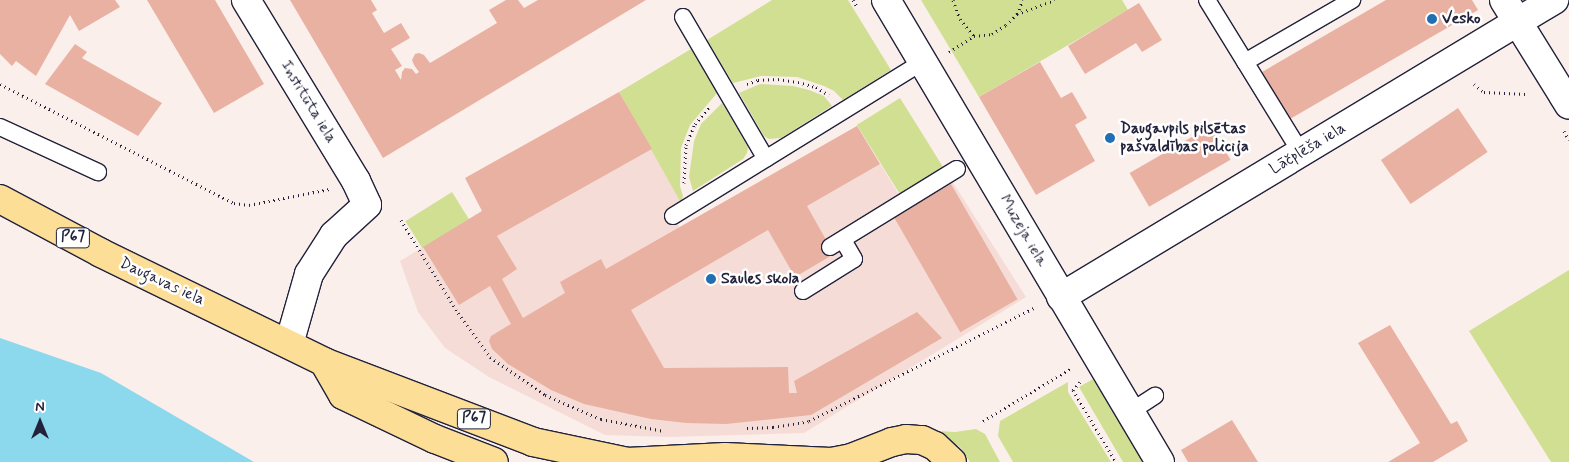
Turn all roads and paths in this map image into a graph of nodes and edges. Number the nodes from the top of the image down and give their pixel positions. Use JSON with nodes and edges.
{"nodes":[{"id":1,"x":246,"y":0,"type":"edge"},
{"id":2,"x":886,"y":0,"type":"edge"},
{"id":3,"x":954,"y":0,"type":"edge"},
{"id":4,"x":1023,"y":0,"type":"edge"},
{"id":5,"x":1055,"y":0,"type":"edge"},
{"id":6,"x":1207,"y":0,"type":"edge"},
{"id":7,"x":1352,"y":0,"type":"edge"},
{"id":8,"x":1554,"y":0,"type":"edge"},
{"id":9,"x":1511,"y":11,"type":"edge"},
{"id":10,"x":1016,"y":14,"type":"junction"},
{"id":11,"x":684,"y":17,"type":"dead end"},
{"id":12,"x":924,"y":61,"type":"junction"},
{"id":13,"x":1245,"y":62,"type":"junction"},
{"id":14,"x":0,"y":84,"type":"edge"},
{"id":15,"x":1474,"y":84,"type":"dead end"},
{"id":16,"x":727,"y":92,"type":"junction"},
{"id":17,"x":1532,"y":94,"type":"dead end"},
{"id":18,"x":1569,"y":105,"type":"edge"},
{"id":19,"x":843,"y":111,"type":"junction"},
{"id":20,"x":0,"y":127,"type":"edge"},
{"id":21,"x":1301,"y":153,"type":"junction"},
{"id":22,"x":766,"y":159,"type":"junction"},
{"id":23,"x":957,"y":169,"type":"dead end"},
{"id":24,"x":98,"y":172,"type":"dead end"},
{"id":25,"x":333,"y":189,"type":"dead end"},
{"id":26,"x":0,"y":199,"type":"edge"},
{"id":27,"x":693,"y":204,"type":"junction"},
{"id":28,"x":673,"y":216,"type":"dead end"},
{"id":29,"x":401,"y":220,"type":"dead end"},
{"id":30,"x":803,"y":291,"type":"dead end"},
{"id":31,"x":1051,"y":301,"type":"junction"},
{"id":32,"x":289,"y":344,"type":"junction"},
{"id":33,"x":324,"y":362,"type":"junction"},
{"id":34,"x":1069,"y":370,"type":"dead end"},
{"id":35,"x":1084,"y":378,"type":"dead end"},
{"id":36,"x":1155,"y":396,"type":"dead end"},
{"id":37,"x":1130,"y":412,"type":"junction"},
{"id":38,"x":982,"y":422,"type":"dead end"},
{"id":39,"x":743,"y":428,"type":"dead end"},
{"id":40,"x":674,"y":430,"type":"dead end"},
{"id":41,"x":875,"y":455,"type":"edge"},
{"id":42,"x":494,"y":462,"type":"edge"},
{"id":43,"x":628,"y":462,"type":"edge"},
{"id":44,"x":952,"y":462,"type":"edge"},
{"id":45,"x":1116,"y":462,"type":"edge"},
{"id":46,"x":1160,"y":462,"type":"edge"}],
"edges":[{"from":1,"to":32,"type":"street","name":"Institūta iela"},
{"from":2,"to":12,"type":"street","name":"Muzeja iela"},
{"from":3,"to":10,"type":"path"},
{"from":4,"to":10,"type":"path"},
{"from":5,"to":10,"type":"path"},
{"from":6,"to":13,"type":"lane"},
{"from":7,"to":13,"type":"lane"},
{"from":8,"to":9,"type":"street","name":"Lāčplēša iela"},
{"from":9,"to":18,"type":"street"},
{"from":9,"to":21,"type":"street","name":"Lāčplēša iela"},
{"from":11,"to":16,"type":"lane"},
{"from":12,"to":19,"type":"lane"},
{"from":12,"to":31,"type":"street","name":"Muzeja iela"},
{"from":13,"to":21,"type":"lane"},
{"from":14,"to":25,"type":"path"},
{"from":15,"to":17,"type":"path"},
{"from":16,"to":19,"type":"path"},
{"from":16,"to":22,"type":"lane"},
{"from":16,"to":27,"type":"path"},
{"from":19,"to":22,"type":"lane"},
{"from":20,"to":24,"type":"lane"},
{"from":21,"to":31,"type":"street","name":"Lāčplēša iela"},
{"from":22,"to":27,"type":"lane"},
{"from":23,"to":30,"type":"lane"},
{"from":26,"to":32,"type":"main road","name":"Daugavas iela","number":"P67"},
{"from":27,"to":28,"type":"lane"},
{"from":29,"to":40,"type":"path"},
{"from":31,"to":37,"type":"street","name":"Muzeja iela"},
{"from":31,"to":39,"type":"path"},
{"from":32,"to":33,"type":"main road","name":"Daugavas iela","number":"P67"},
{"from":33,"to":42,"type":"main road","number":"P67"},
{"from":33,"to":43,"type":"main road","name":"Daugavas iela","number":"P67"},
{"from":34,"to":38,"type":"path"},
{"from":35,"to":45,"type":"path"},
{"from":36,"to":37,"type":"lane"},
{"from":37,"to":46,"type":"street","name":"Muzeja iela"},
{"from":41,"to":43,"type":"main road","name":"Daugavas iela","number":"P67"},
{"from":41,"to":44,"type":"main road","name":"Daugavas iela"}]}
